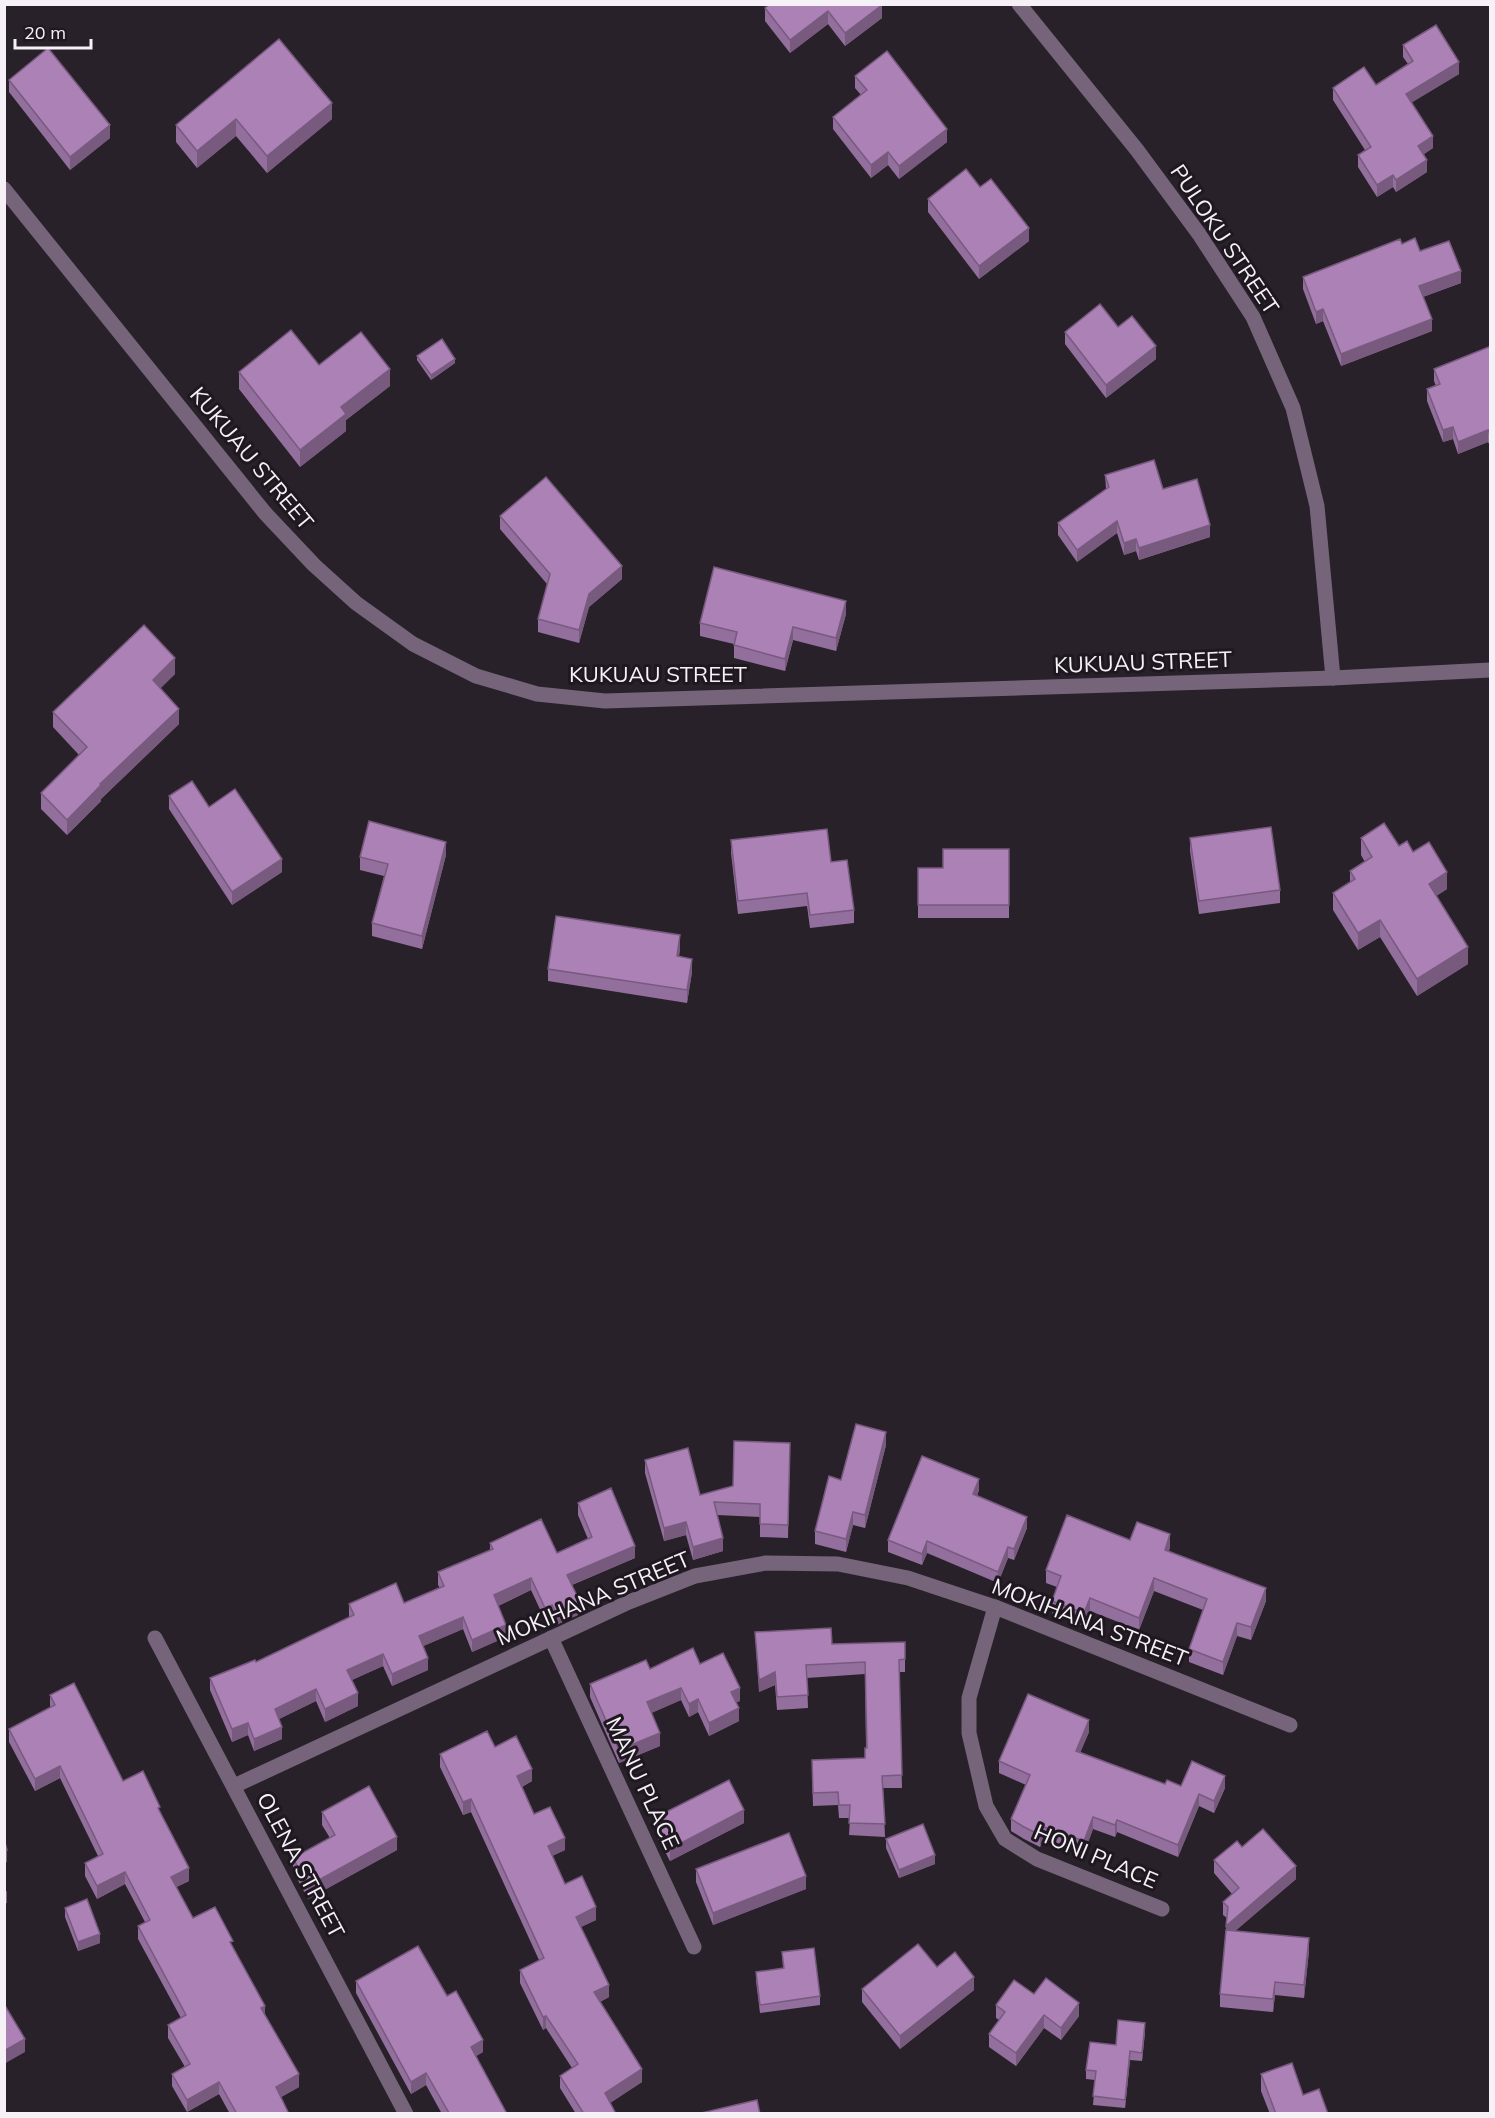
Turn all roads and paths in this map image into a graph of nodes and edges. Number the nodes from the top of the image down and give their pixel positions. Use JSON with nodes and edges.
{"nodes":[{"id":1,"x":1019,"y":4,"type":"edge"},
{"id":2,"x":4,"y":189,"type":"edge"},
{"id":3,"x":1491,"y":670,"type":"edge"},
{"id":4,"x":1333,"y":678,"type":"junction"},
{"id":5,"x":995,"y":1607,"type":"junction"},
{"id":6,"x":155,"y":1638,"type":"dead end"},
{"id":7,"x":551,"y":1638,"type":"junction"},
{"id":8,"x":1290,"y":1725,"type":"dead end"},
{"id":9,"x":234,"y":1786,"type":"junction"},
{"id":10,"x":1162,"y":1909,"type":"dead end"},
{"id":11,"x":694,"y":1947,"type":"dead end"},
{"id":12,"x":406,"y":2114,"type":"edge"}],
"edges":[{"from":1,"to":4,"type":"street","name":"PULOKU STREET"},
{"from":2,"to":4,"type":"street","name":"KUKUAU STREET"},
{"from":3,"to":4,"type":"street","name":"KUKUAU STREET"},
{"from":5,"to":7,"type":"street","name":"MOKIHANA STREET"},
{"from":5,"to":8,"type":"street","name":"MOKIHANA STREET"},
{"from":5,"to":10,"type":"street","name":"HONI PLACE"},
{"from":6,"to":9,"type":"street","name":"OLENA STREET"},
{"from":7,"to":9,"type":"street","name":"MOKIHANA STREET"},
{"from":7,"to":11,"type":"street","name":"MANU PLACE"},
{"from":9,"to":12,"type":"street","name":"OLENA STREET"}]}
